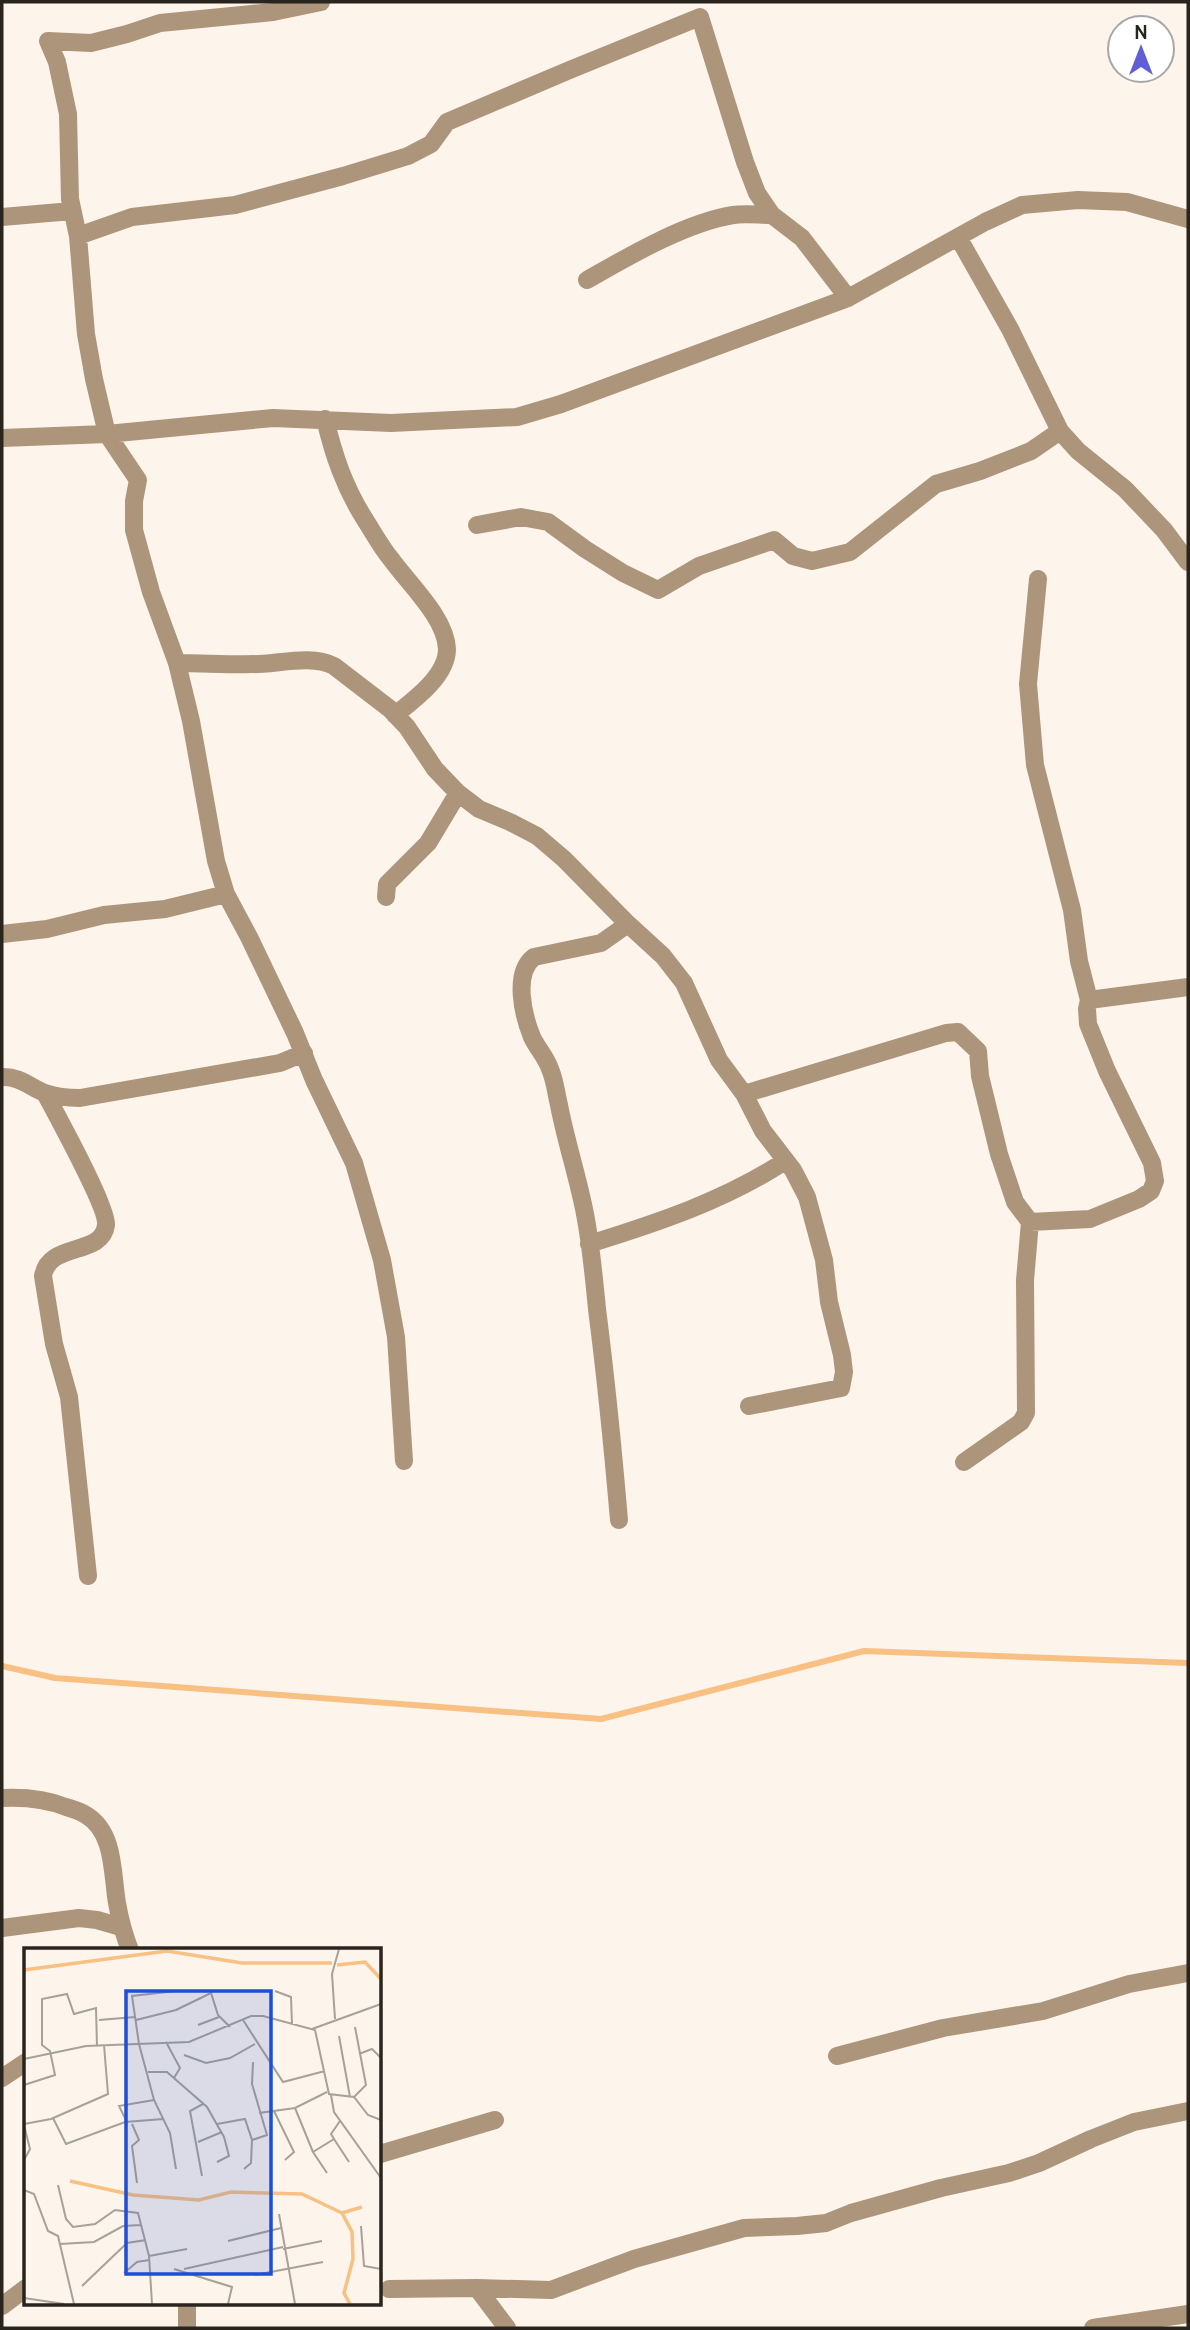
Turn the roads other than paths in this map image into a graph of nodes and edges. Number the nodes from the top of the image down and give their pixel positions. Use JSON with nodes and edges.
{"nodes":[{"id":1,"x":321,"y":2,"type":"edge"},
{"id":2,"x":72,"y":211,"type":"junction"},
{"id":3,"x":772,"y":215,"type":"junction"},
{"id":4,"x":2,"y":217,"type":"edge"},
{"id":5,"x":1188,"y":219,"type":"edge"},
{"id":6,"x":78,"y":236,"type":"junction"},
{"id":7,"x":958,"y":237,"type":"junction"},
{"id":8,"x":587,"y":279,"type":"dead end"},
{"id":9,"x":848,"y":298,"type":"junction"},
{"id":10,"x":325,"y":419,"type":"junction"},
{"id":11,"x":1060,"y":431,"type":"junction"},
{"id":12,"x":107,"y":434,"type":"junction"},
{"id":13,"x":2,"y":438,"type":"edge"},
{"id":14,"x":477,"y":525,"type":"dead end"},
{"id":15,"x":1188,"y":562,"type":"edge"},
{"id":16,"x":1038,"y":579,"type":"dead end"},
{"id":17,"x":177,"y":663,"type":"junction"},
{"id":18,"x":395,"y":715,"type":"junction"},
{"id":19,"x":458,"y":793,"type":"junction"},
{"id":20,"x":226,"y":894,"type":"junction"},
{"id":21,"x":386,"y":898,"type":"dead end"},
{"id":22,"x":628,"y":925,"type":"junction"},
{"id":23,"x":2,"y":934,"type":"edge"},
{"id":24,"x":1188,"y":987,"type":"edge"},
{"id":25,"x":1089,"y":1000,"type":"junction"},
{"id":26,"x":304,"y":1053,"type":"junction"},
{"id":27,"x":3,"y":1073,"type":"edge"},
{"id":28,"x":45,"y":1093,"type":"junction"},
{"id":29,"x":744,"y":1094,"type":"junction"},
{"id":30,"x":785,"y":1161,"type":"junction"},
{"id":31,"x":1030,"y":1222,"type":"junction"},
{"id":32,"x":589,"y":1244,"type":"junction"},
{"id":33,"x":749,"y":1406,"type":"dead end"},
{"id":34,"x":404,"y":1461,"type":"dead end"},
{"id":35,"x":964,"y":1462,"type":"dead end"},
{"id":36,"x":619,"y":1520,"type":"dead end"},
{"id":37,"x":88,"y":1576,"type":"dead end"},
{"id":38,"x":2,"y":1798,"type":"edge"},
{"id":39,"x":121,"y":1927,"type":"junction"},
{"id":40,"x":2,"y":1928,"type":"edge"},
{"id":41,"x":129,"y":1948,"type":"edge"},
{"id":42,"x":1188,"y":1973,"type":"edge"},
{"id":43,"x":837,"y":2056,"type":"dead end"},
{"id":44,"x":24,"y":2063,"type":"edge"},
{"id":45,"x":2,"y":2078,"type":"edge"},
{"id":46,"x":1188,"y":2110,"type":"edge"},
{"id":47,"x":495,"y":2120,"type":"dead end"},
{"id":48,"x":382,"y":2153,"type":"edge"},
{"id":49,"x":477,"y":2288,"type":"junction"},
{"id":50,"x":389,"y":2289,"type":"dead end"},
{"id":51,"x":24,"y":2290,"type":"edge"},
{"id":52,"x":2,"y":2306,"type":"edge"},
{"id":53,"x":187,"y":2306,"type":"edge"},
{"id":54,"x":1188,"y":2314,"type":"edge"},
{"id":55,"x":187,"y":2328,"type":"edge"},
{"id":56,"x":507,"y":2328,"type":"edge"},
{"id":57,"x":1093,"y":2328,"type":"edge"}],
"edges":[{"from":1,"to":2,"type":"street"},
{"from":2,"to":4,"type":"street"},
{"from":2,"to":6,"type":"street"},
{"from":3,"to":6,"type":"street"},
{"from":3,"to":8,"type":"street"},
{"from":3,"to":9,"type":"street"},
{"from":5,"to":7,"type":"street"},
{"from":6,"to":12,"type":"street"},
{"from":7,"to":9,"type":"street"},
{"from":7,"to":11,"type":"street"},
{"from":9,"to":10,"type":"street"},
{"from":10,"to":12,"type":"street"},
{"from":10,"to":18,"type":"street"},
{"from":11,"to":14,"type":"street"},
{"from":11,"to":15,"type":"street"},
{"from":12,"to":13,"type":"street"},
{"from":12,"to":17,"type":"street"},
{"from":16,"to":25,"type":"street"},
{"from":17,"to":18,"type":"street"},
{"from":17,"to":20,"type":"street"},
{"from":18,"to":19,"type":"street"},
{"from":19,"to":21,"type":"street"},
{"from":19,"to":22,"type":"street"},
{"from":20,"to":23,"type":"street"},
{"from":20,"to":26,"type":"street"},
{"from":22,"to":29,"type":"street"},
{"from":22,"to":32,"type":"street"},
{"from":24,"to":25,"type":"street"},
{"from":25,"to":31,"type":"street"},
{"from":26,"to":28,"type":"street"},
{"from":26,"to":34,"type":"street"},
{"from":27,"to":28,"type":"street"},
{"from":28,"to":37,"type":"street"},
{"from":29,"to":30,"type":"street"},
{"from":29,"to":31,"type":"street"},
{"from":30,"to":32,"type":"street"},
{"from":30,"to":33,"type":"street"},
{"from":31,"to":35,"type":"street"},
{"from":32,"to":36,"type":"street"},
{"from":38,"to":39,"type":"street"},
{"from":39,"to":40,"type":"street"},
{"from":39,"to":41,"type":"street"},
{"from":42,"to":43,"type":"street"},
{"from":44,"to":45,"type":"street"},
{"from":46,"to":49,"type":"street"},
{"from":47,"to":48,"type":"street"},
{"from":49,"to":50,"type":"street"},
{"from":49,"to":56,"type":"street"},
{"from":51,"to":52,"type":"street"},
{"from":53,"to":55,"type":"street"},
{"from":54,"to":57,"type":"street"}]}
